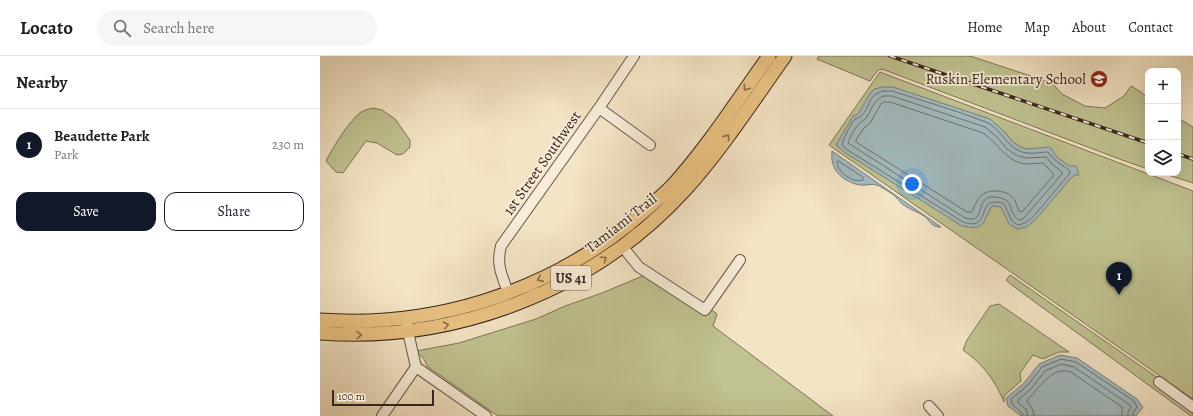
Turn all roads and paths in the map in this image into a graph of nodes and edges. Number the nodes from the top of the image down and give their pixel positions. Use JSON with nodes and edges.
{"nodes":[{"id":1,"x":634,"y":56,"type":"edge"},
{"id":2,"x":769,"y":56,"type":"edge"},
{"id":3,"x":785,"y":56,"type":"edge"},
{"id":4,"x":599,"y":108,"type":"junction"},
{"id":5,"x":650,"y":145,"type":"dead end"},
{"id":6,"x":622,"y":246,"type":"junction"},
{"id":7,"x":740,"y":260,"type":"dead end"},
{"id":8,"x":508,"y":293,"type":"junction"},
{"id":9,"x":407,"y":318,"type":"junction"},
{"id":10,"x":320,"y":320,"type":"edge"},
{"id":11,"x":408,"y":332,"type":"junction"},
{"id":12,"x":320,"y":333,"type":"edge"},
{"id":13,"x":416,"y":367,"type":"junction"},
{"id":14,"x":1159,"y":382,"type":"dead end"},
{"id":15,"x":929,"y":406,"type":"dead end"},
{"id":16,"x":1193,"y":407,"type":"edge"},
{"id":17,"x":382,"y":416,"type":"edge"},
{"id":18,"x":486,"y":416,"type":"edge"},
{"id":19,"x":938,"y":416,"type":"edge"}],
"edges":[{"from":1,"to":4,"type":"street","name":"1st Street Southwest"},
{"from":2,"to":8,"type":"main road","name":"Tamiami Trail","number":"US 41","one_way":true},
{"from":6,"to":3,"type":"main road","name":"Tamiami Trail","number":"US 41","one_way":true},
{"from":4,"to":5,"type":"street"},
{"from":4,"to":8,"type":"street","name":"1st Street Southwest"},
{"from":6,"to":7,"type":"street"},
{"from":11,"to":6,"type":"main road","name":"Tamiami Trail","number":"US 41","one_way":true},
{"from":8,"to":9,"type":"main road","name":"Tamiami Trail","number":"US 41"},
{"from":9,"to":10,"type":"main road","name":"Tamiami Trail","number":"US 41"},
{"from":9,"to":11,"type":"street"},
{"from":12,"to":11,"type":"main road","name":"Tamiami Trail","number":"US 41","one_way":true},
{"from":11,"to":13,"type":"street"},
{"from":13,"to":17,"type":"street"},
{"from":13,"to":18,"type":"street"},
{"from":14,"to":16,"type":"street"},
{"from":15,"to":19,"type":"street"}]}
